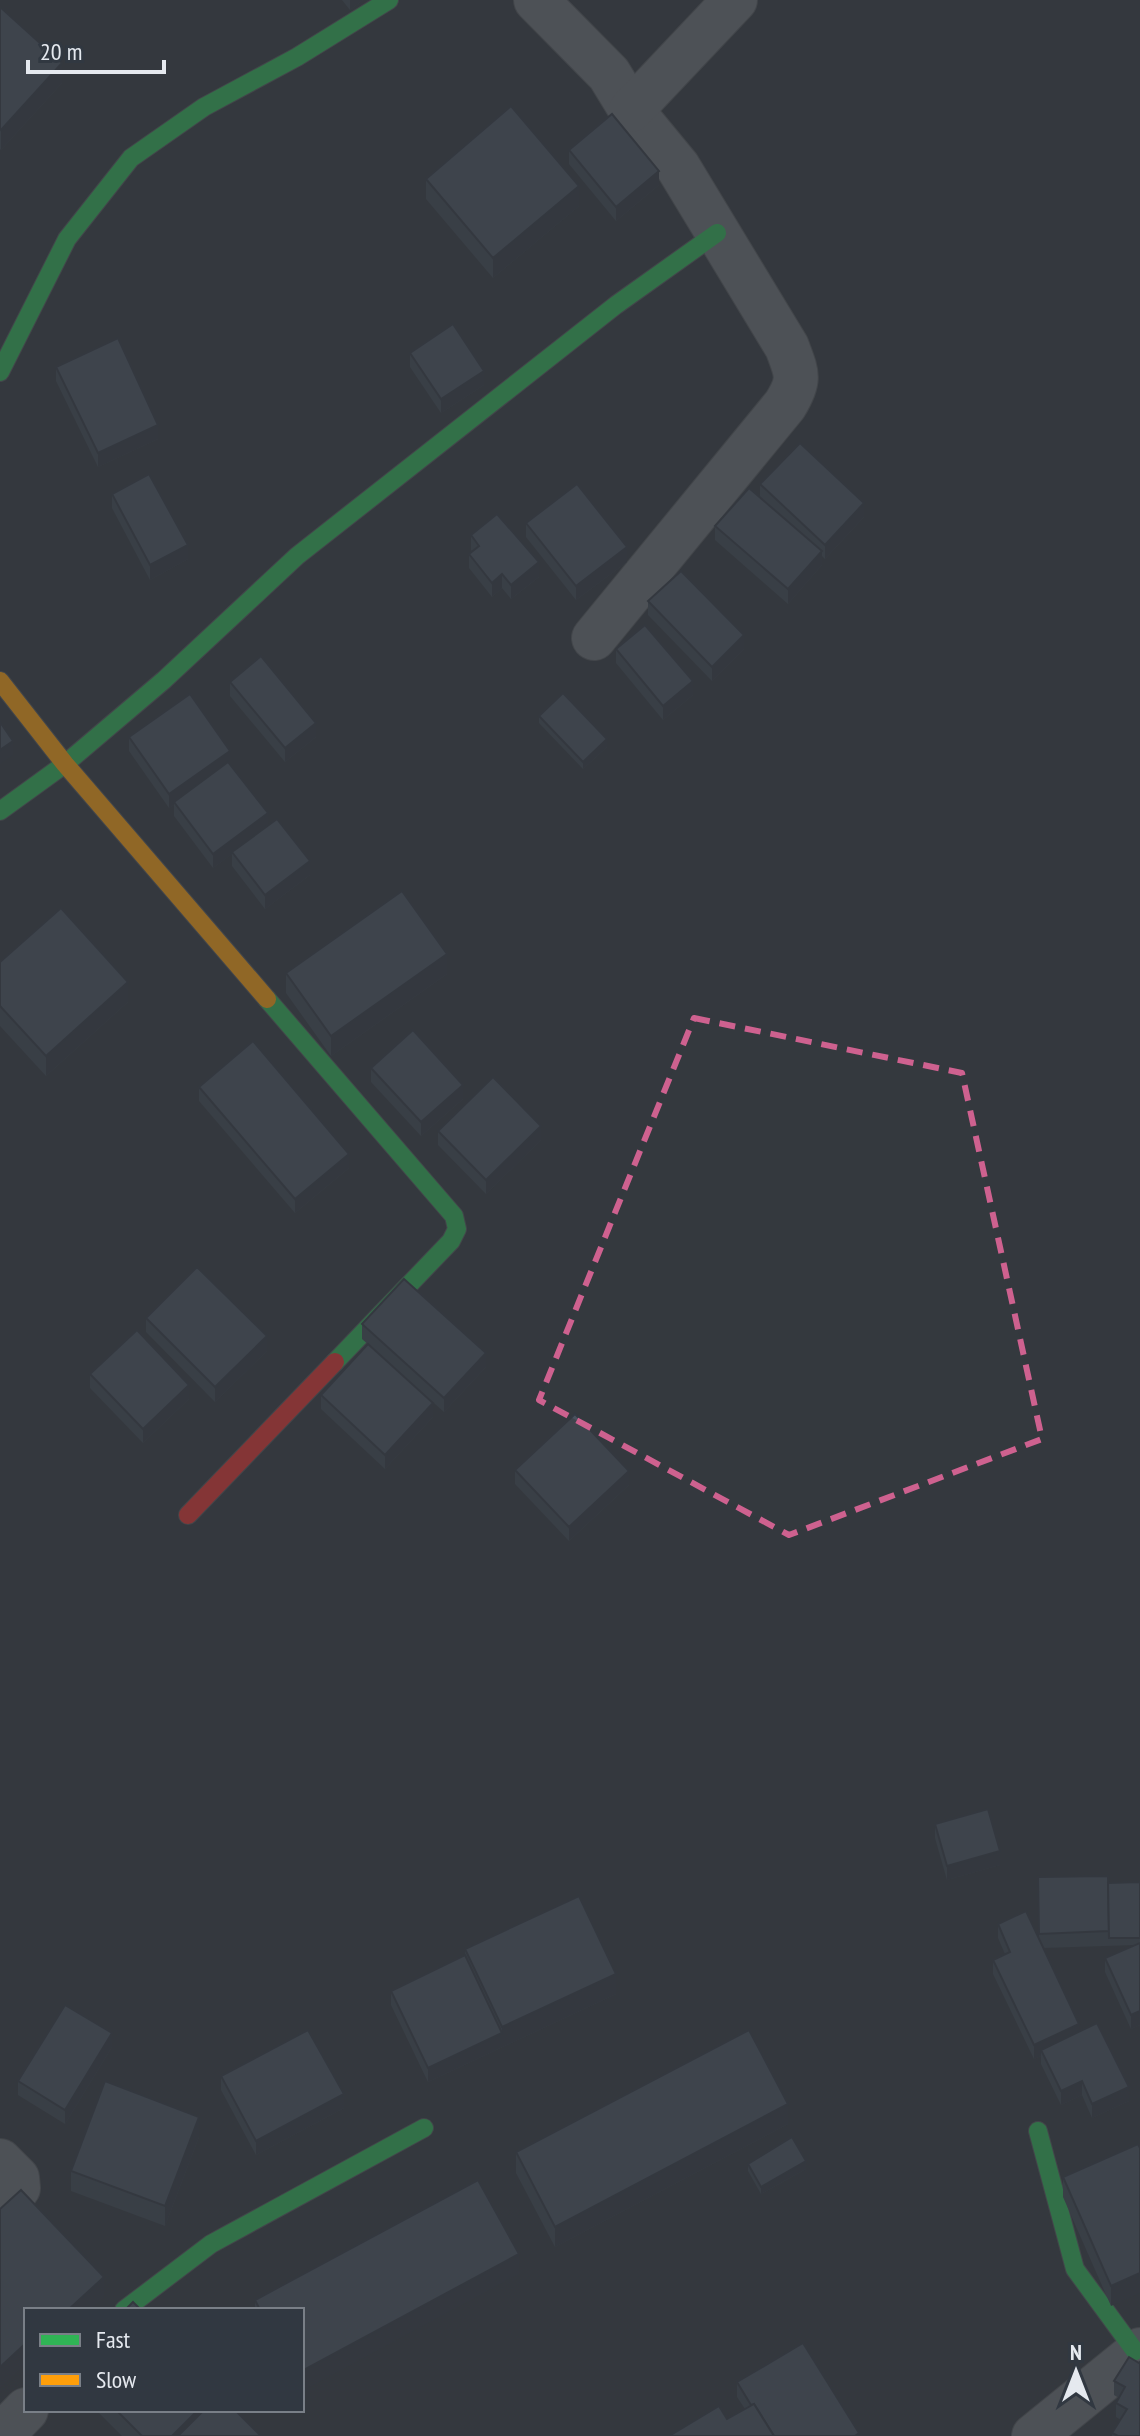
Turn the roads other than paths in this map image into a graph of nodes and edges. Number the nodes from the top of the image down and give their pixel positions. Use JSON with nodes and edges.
{"nodes":[{"id":1,"x":389,"y":0,"type":"edge"},
{"id":2,"x":536,"y":0,"type":"edge"},
{"id":3,"x":735,"y":0,"type":"edge"},
{"id":4,"x":631,"y":110,"type":"junction"},
{"id":5,"x":717,"y":233,"type":"junction"},
{"id":6,"x":0,"y":372,"type":"edge"},
{"id":7,"x":594,"y":638,"type":"dead end"},
{"id":8,"x":0,"y":681,"type":"edge"},
{"id":9,"x":65,"y":764,"type":"junction"},
{"id":10,"x":0,"y":811,"type":"edge"},
{"id":11,"x":188,"y":1515,"type":"dead end"},
{"id":12,"x":424,"y":2128,"type":"dead end"},
{"id":13,"x":1038,"y":2131,"type":"dead end"},
{"id":14,"x":0,"y":2161,"type":"edge"},
{"id":15,"x":0,"y":2210,"type":"edge"},
{"id":16,"x":127,"y":2308,"type":"edge"},
{"id":17,"x":1137,"y":2350,"type":"edge"},
{"id":18,"x":24,"y":2412,"type":"edge"},
{"id":19,"x":1040,"y":2435,"type":"edge"},
{"id":20,"x":1,"y":2436,"type":"edge"}],
"edges":[{"from":1,"to":6,"type":"street"},
{"from":2,"to":4,"type":"street"},
{"from":3,"to":4,"type":"street"},
{"from":4,"to":5,"type":"street"},
{"from":5,"to":7,"type":"street"},
{"from":5,"to":9,"type":"street"},
{"from":8,"to":9,"type":"street"},
{"from":9,"to":10,"type":"street"},
{"from":9,"to":11,"type":"street"},
{"from":12,"to":16,"type":"street"},
{"from":13,"to":17,"type":"street"},
{"from":14,"to":15,"type":"street"},
{"from":17,"to":19,"type":"street"},
{"from":18,"to":20,"type":"street"}]}
